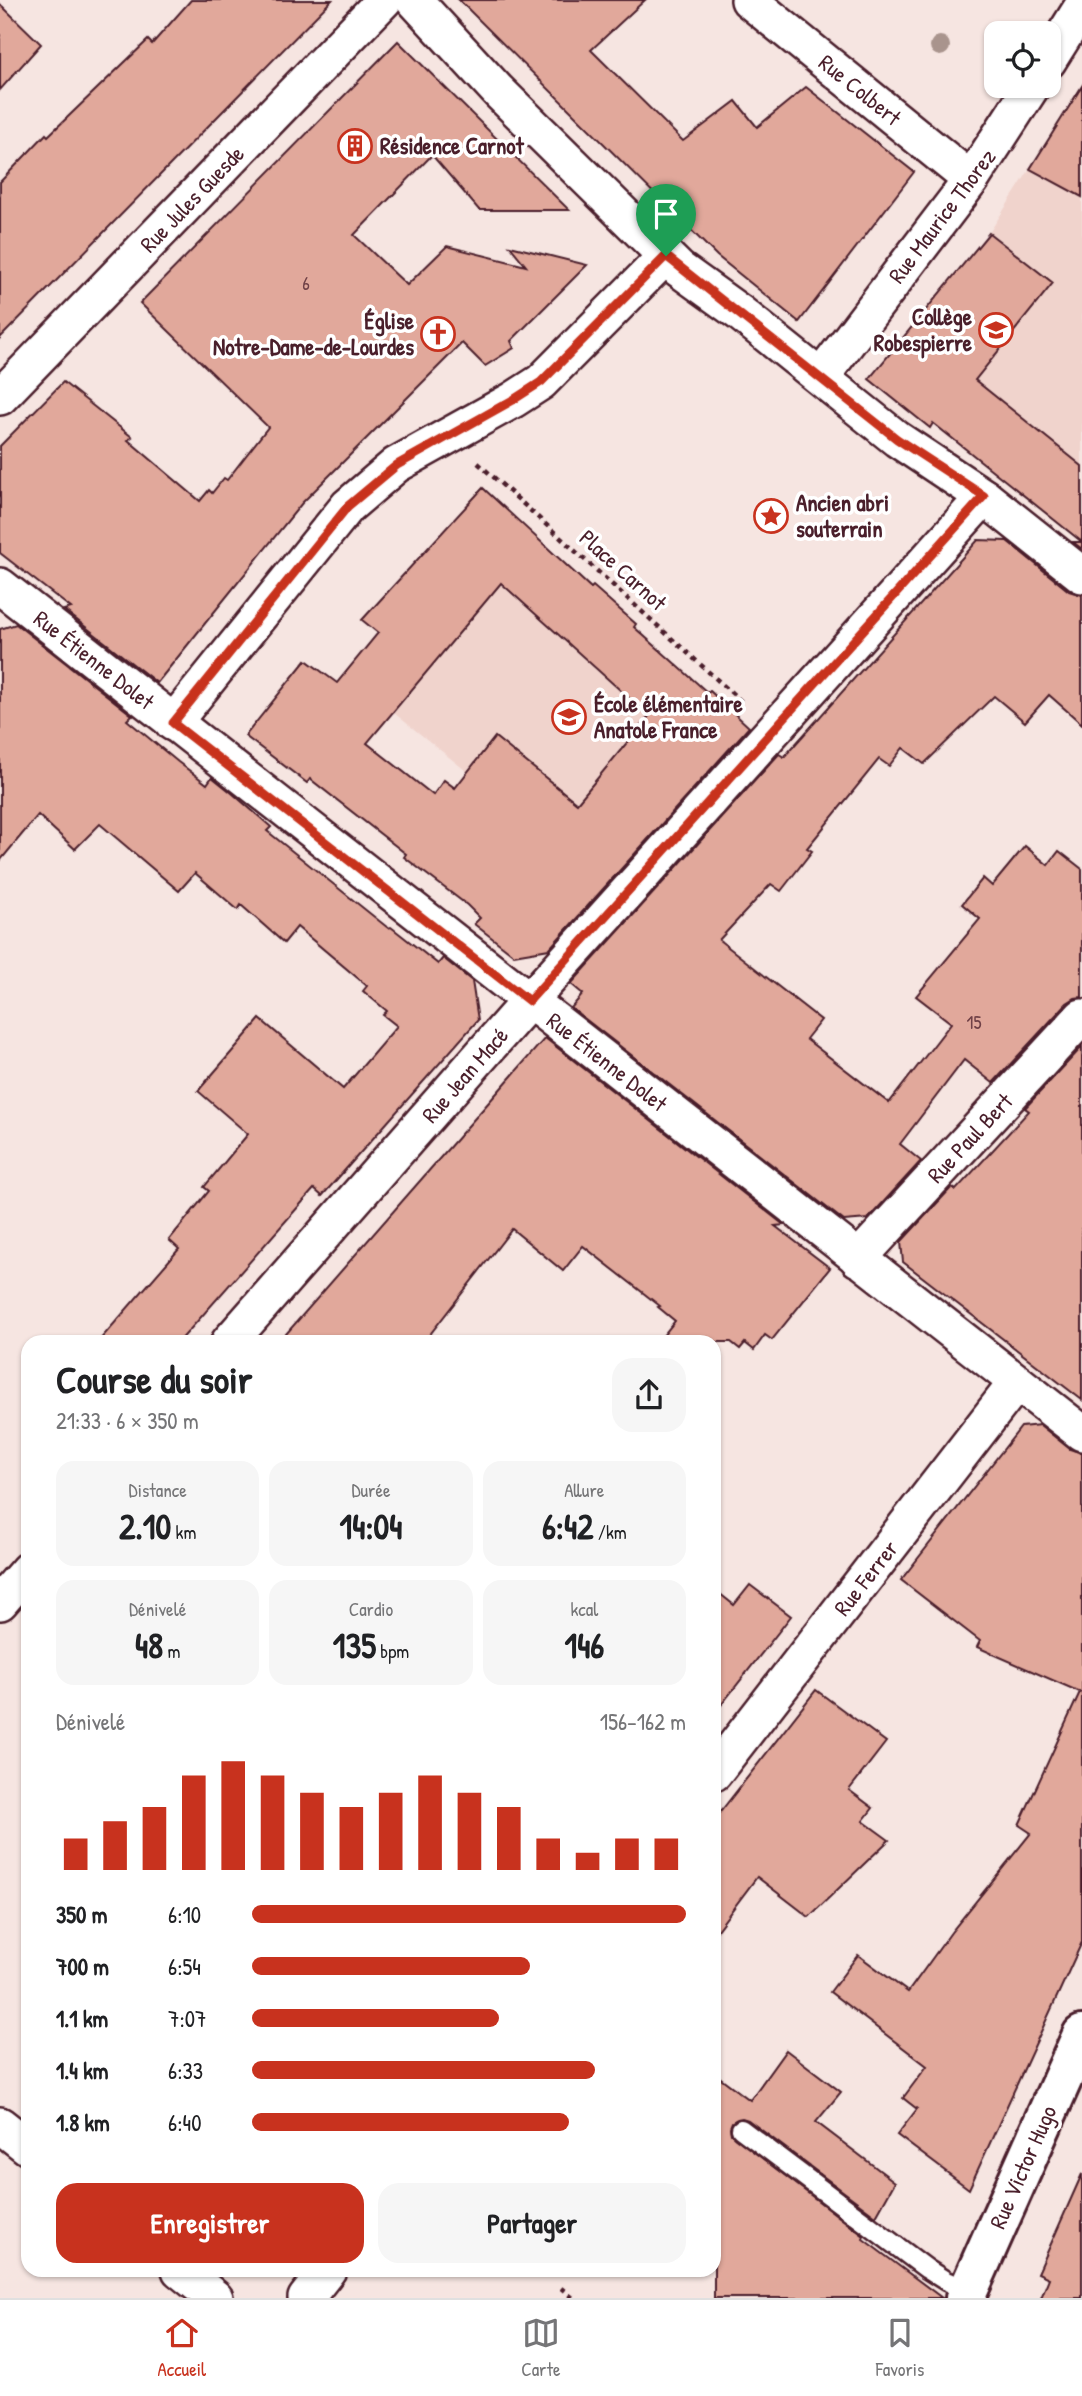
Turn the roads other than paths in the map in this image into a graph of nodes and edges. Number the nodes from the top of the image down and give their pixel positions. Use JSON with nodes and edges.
{"nodes":[{"id":1,"x":384,"y":0,"type":"edge"},
{"id":2,"x":414,"y":0,"type":"edge"},
{"id":3,"x":749,"y":0,"type":"edge"},
{"id":4,"x":1082,"y":7,"type":"edge"},
{"id":5,"x":1061,"y":40,"type":"edge"},
{"id":6,"x":1024,"y":98,"type":"edge"},
{"id":7,"x":971,"y":180,"type":"junction"},
{"id":8,"x":666,"y":256,"type":"junction"},
{"id":9,"x":821,"y":377,"type":"junction"},
{"id":10,"x":0,"y":397,"type":"edge"},
{"id":11,"x":984,"y":496,"type":"junction"},
{"id":12,"x":1082,"y":575,"type":"edge"},
{"id":13,"x":0,"y":586,"type":"edge"},
{"id":14,"x":173,"y":723,"type":"junction"},
{"id":15,"x":529,"y":1001,"type":"junction"},
{"id":16,"x":1082,"y":1017,"type":"edge"},
{"id":17,"x":858,"y":1259,"type":"junction"},
{"id":18,"x":235,"y":1335,"type":"edge"},
{"id":19,"x":1017,"y":1382,"type":"junction"},
{"id":20,"x":1082,"y":1433,"type":"edge"},
{"id":21,"x":21,"y":1578,"type":"edge"},
{"id":22,"x":0,"y":1602,"type":"edge"},
{"id":23,"x":721,"y":1764,"type":"edge"},
{"id":24,"x":1082,"y":2035,"type":"edge"},
{"id":25,"x":0,"y":2125,"type":"edge"},
{"id":26,"x":741,"y":2129,"type":"dead end"},
{"id":27,"x":21,"y":2142,"type":"edge"},
{"id":28,"x":189,"y":2277,"type":"edge"},
{"id":29,"x":322,"y":2277,"type":"edge"},
{"id":30,"x":966,"y":2294,"type":"edge"},
{"id":31,"x":215,"y":2298,"type":"edge"},
{"id":32,"x":306,"y":2298,"type":"edge"}],
"edges":[{"from":1,"to":10,"type":"street","name":"Rue Jules Guesde"},
{"from":2,"to":8,"type":"street"},
{"from":3,"to":7,"type":"street","name":"Rue Colbert"},
{"from":4,"to":5,"type":"street"},
{"from":6,"to":7,"type":"street","name":"Rue Maurice Thorez"},
{"from":7,"to":9,"type":"street","name":"Rue Maurice Thorez"},
{"from":8,"to":9,"type":"street"},
{"from":8,"to":14,"type":"street"},
{"from":9,"to":11,"type":"street"},
{"from":11,"to":12,"type":"street"},
{"from":11,"to":15,"type":"street","name":"Rue Jean Macé"},
{"from":13,"to":14,"type":"street","name":"Rue Étienne Dolet"},
{"from":14,"to":15,"type":"street","name":"Rue Étienne Dolet"},
{"from":15,"to":17,"type":"street","name":"Rue Étienne Dolet"},
{"from":15,"to":18,"type":"street","name":"Rue Jean Macé"},
{"from":16,"to":17,"type":"street","name":"Rue Paul Bert"},
{"from":17,"to":19,"type":"street","name":"Rue Étienne Dolet"},
{"from":19,"to":20,"type":"street","name":"Rue Étienne Dolet"},
{"from":19,"to":23,"type":"street","name":"Rue Ferrer"},
{"from":21,"to":22,"type":"street"},
{"from":24,"to":30,"type":"street","name":"Rue Victor Hugo"},
{"from":25,"to":27,"type":"street"},
{"from":26,"to":30,"type":"lane"},
{"from":28,"to":31,"type":"street"},
{"from":29,"to":32,"type":"street"}]}
